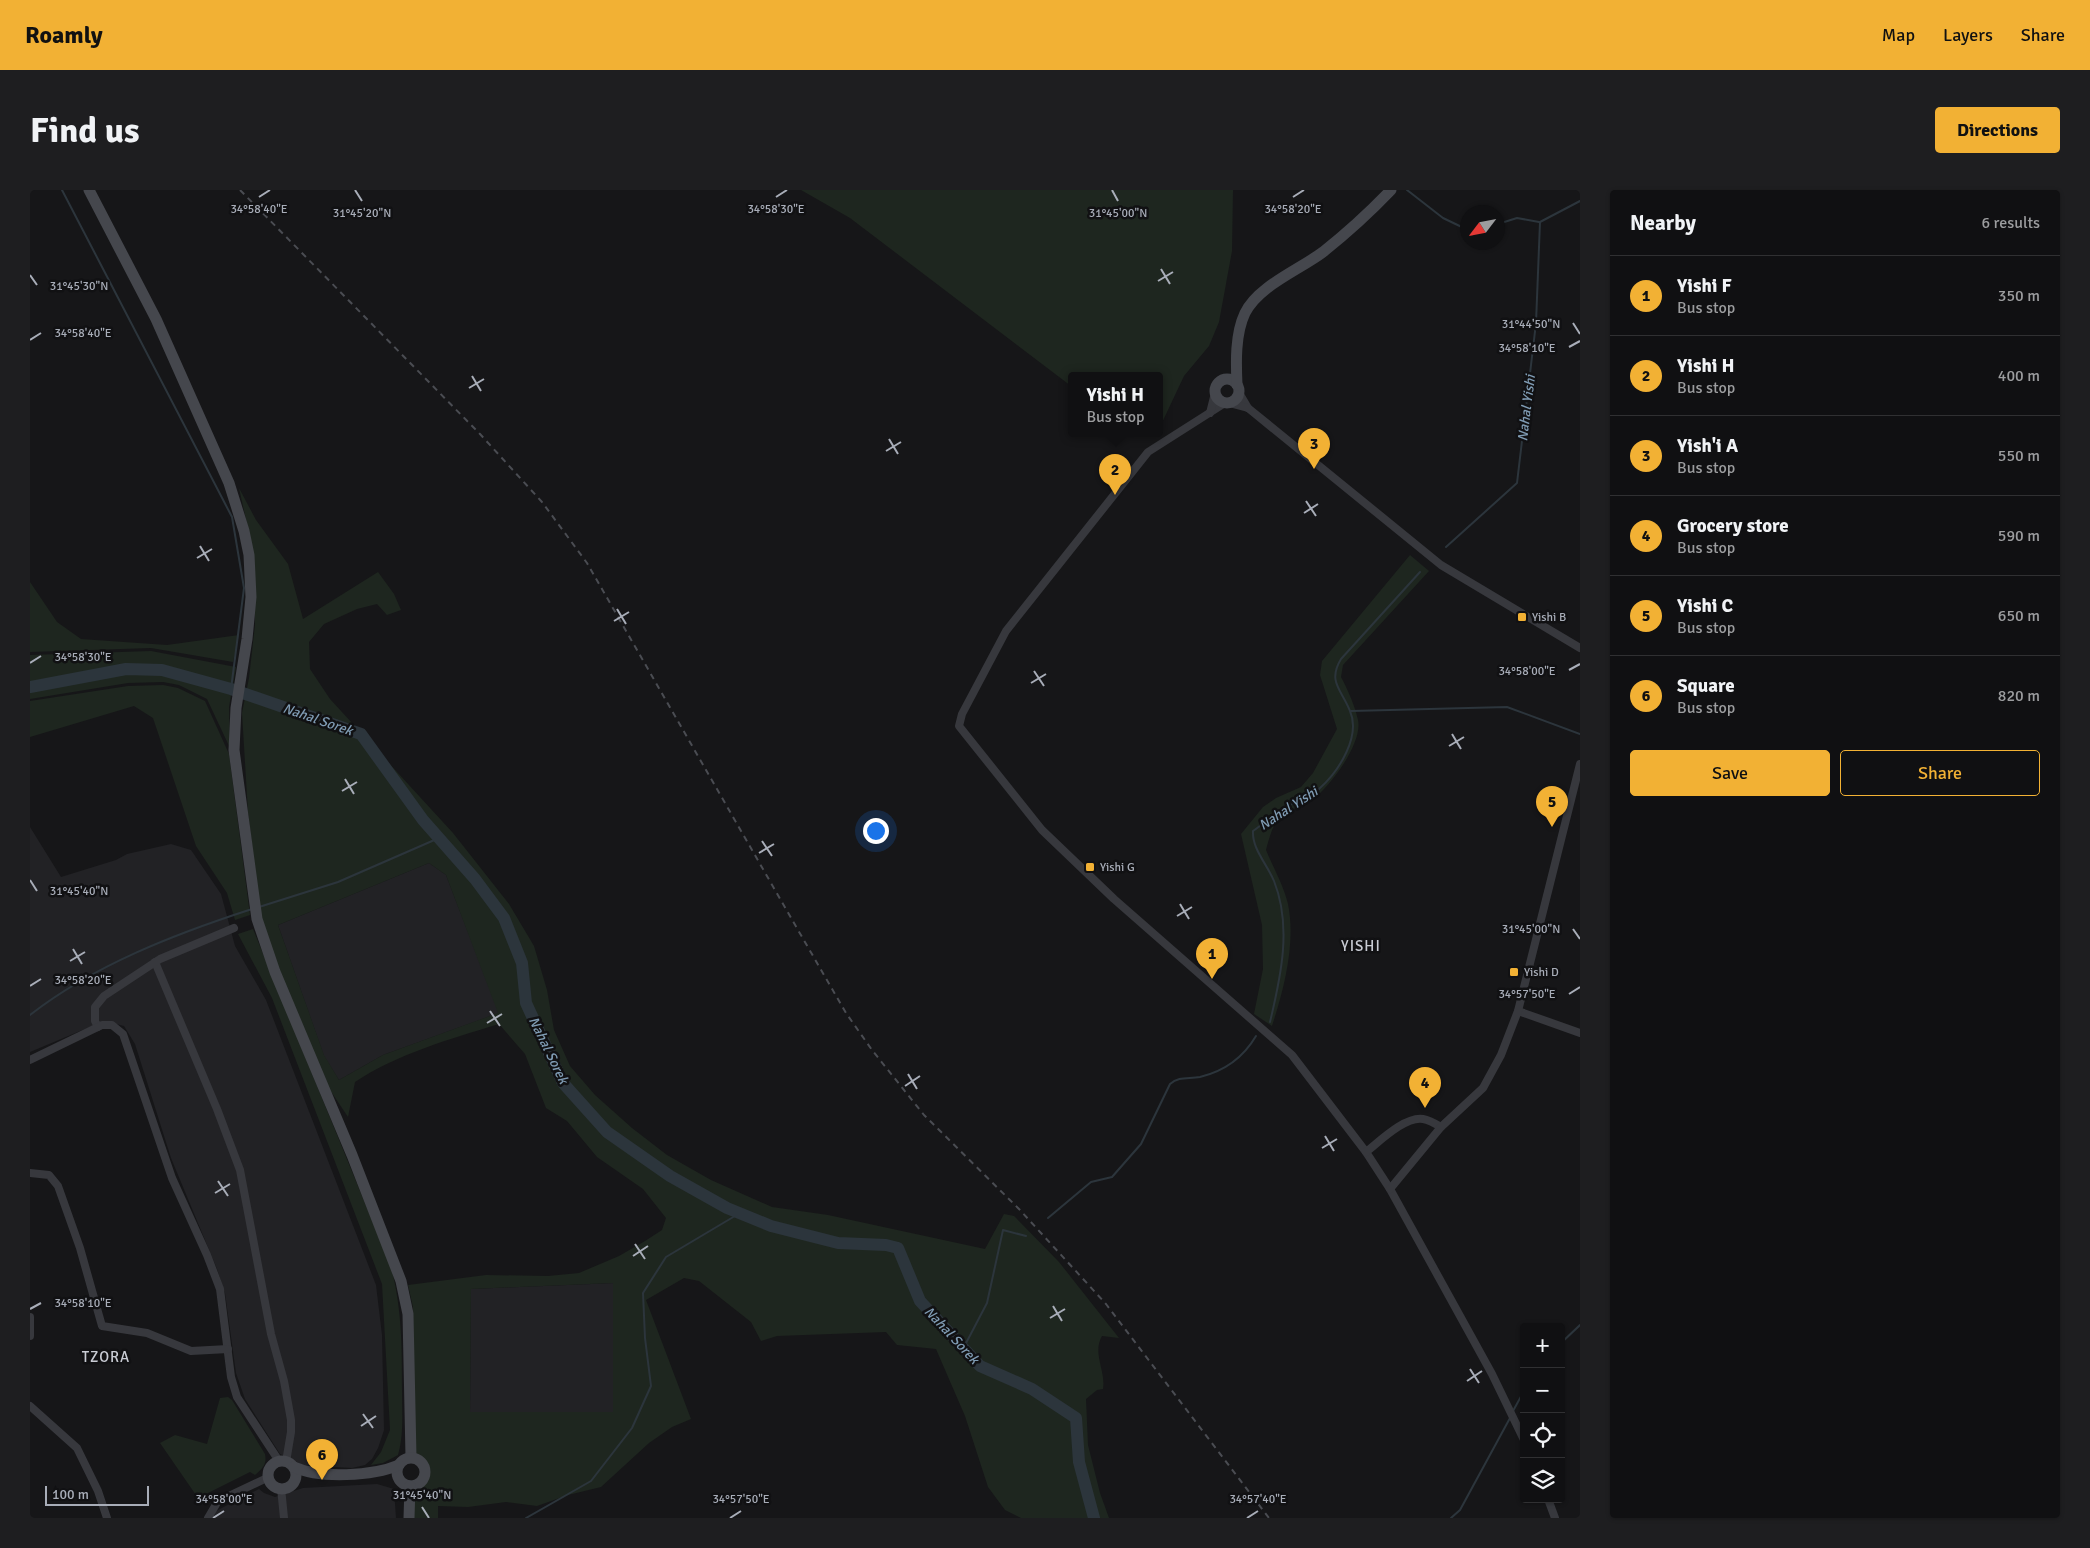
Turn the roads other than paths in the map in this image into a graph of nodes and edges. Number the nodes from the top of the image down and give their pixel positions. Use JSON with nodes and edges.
{"nodes":[{"id":1,"x":89,"y":190,"type":"edge"},
{"id":2,"x":1391,"y":190,"type":"edge"},
{"id":3,"x":1236,"y":364,"type":"junction"},
{"id":4,"x":1223,"y":380,"type":"junction"},
{"id":5,"x":1238,"y":388,"type":"junction"},
{"id":6,"x":1215,"y":393,"type":"junction"},
{"id":7,"x":1227,"y":403,"type":"junction"},
{"id":8,"x":1248,"y":408,"type":"junction"},
{"id":9,"x":1210,"y":414,"type":"junction"},
{"id":10,"x":1580,"y":648,"type":"edge"},
{"id":11,"x":1580,"y":764,"type":"edge"},
{"id":12,"x":234,"y":928,"type":"dead end"},
{"id":13,"x":155,"y":962,"type":"junction"},
{"id":14,"x":1518,"y":1012,"type":"junction"},
{"id":15,"x":98,"y":1027,"type":"junction"},
{"id":16,"x":1580,"y":1033,"type":"edge"},
{"id":17,"x":30,"y":1060,"type":"edge"},
{"id":18,"x":1441,"y":1127,"type":"junction"},
{"id":19,"x":1366,"y":1152,"type":"junction"},
{"id":20,"x":30,"y":1173,"type":"edge"},
{"id":21,"x":1390,"y":1189,"type":"junction"},
{"id":22,"x":30,"y":1317,"type":"edge"},
{"id":23,"x":30,"y":1336,"type":"edge"},
{"id":24,"x":228,"y":1349,"type":"junction"},
{"id":25,"x":30,"y":1406,"type":"edge"},
{"id":26,"x":1520,"y":1432,"type":"edge"},
{"id":27,"x":411,"y":1457,"type":"junction"},
{"id":28,"x":286,"y":1463,"type":"junction"},
{"id":29,"x":399,"y":1465,"type":"junction"},
{"id":30,"x":316,"y":1473,"type":"junction"},
{"id":31,"x":370,"y":1473,"type":"junction"},
{"id":32,"x":269,"y":1477,"type":"junction"},
{"id":33,"x":294,"y":1482,"type":"junction"},
{"id":34,"x":406,"y":1484,"type":"junction"},
{"id":35,"x":281,"y":1488,"type":"junction"},
{"id":36,"x":1549,"y":1503,"type":"edge"},
{"id":37,"x":107,"y":1518,"type":"edge"},
{"id":38,"x":208,"y":1518,"type":"edge"},
{"id":39,"x":284,"y":1518,"type":"edge"},
{"id":40,"x":409,"y":1518,"type":"edge"},
{"id":41,"x":1555,"y":1518,"type":"edge"}],
"edges":[{"from":1,"to":27,"type":"main road"},
{"from":2,"to":3,"type":"main road"},
{"from":3,"to":4,"type":"main road"},
{"from":3,"to":5,"type":"main road"},
{"from":4,"to":5,"type":"main road"},
{"from":4,"to":6,"type":"main road"},
{"from":5,"to":7,"type":"main road"},
{"from":5,"to":8,"type":"street"},
{"from":6,"to":7,"type":"main road"},
{"from":6,"to":9,"type":"street"},
{"from":7,"to":8,"type":"street"},
{"from":7,"to":9,"type":"street"},
{"from":8,"to":10,"type":"street"},
{"from":9,"to":19,"type":"street"},
{"from":11,"to":14,"type":"street"},
{"from":12,"to":13,"type":"street"},
{"from":13,"to":15,"type":"street"},
{"from":13,"to":28,"type":"street"},
{"from":14,"to":16,"type":"street"},
{"from":14,"to":18,"type":"street"},
{"from":15,"to":17,"type":"street"},
{"from":15,"to":24,"type":"street"},
{"from":18,"to":19,"type":"street"},
{"from":18,"to":21,"type":"street"},
{"from":19,"to":21,"type":"street"},
{"from":20,"to":24,"type":"street"},
{"from":21,"to":26,"type":"street"},
{"from":22,"to":23,"type":"street"},
{"from":24,"to":28,"type":"street"},
{"from":25,"to":37,"type":"street"},
{"from":27,"to":29,"type":"main road"},
{"from":27,"to":34,"type":"main road"},
{"from":28,"to":30,"type":"main road"},
{"from":28,"to":32,"type":"main road"},
{"from":28,"to":33,"type":"main road"},
{"from":29,"to":31,"type":"main road"},
{"from":29,"to":34,"type":"main road"},
{"from":30,"to":31,"type":"main road"},
{"from":30,"to":33,"type":"main road"},
{"from":31,"to":34,"type":"main road"},
{"from":32,"to":35,"type":"main road"},
{"from":32,"to":38,"type":"street"},
{"from":33,"to":35,"type":"main road"},
{"from":34,"to":40,"type":"main road"},
{"from":35,"to":39,"type":"street"},
{"from":36,"to":41,"type":"street"}]}
